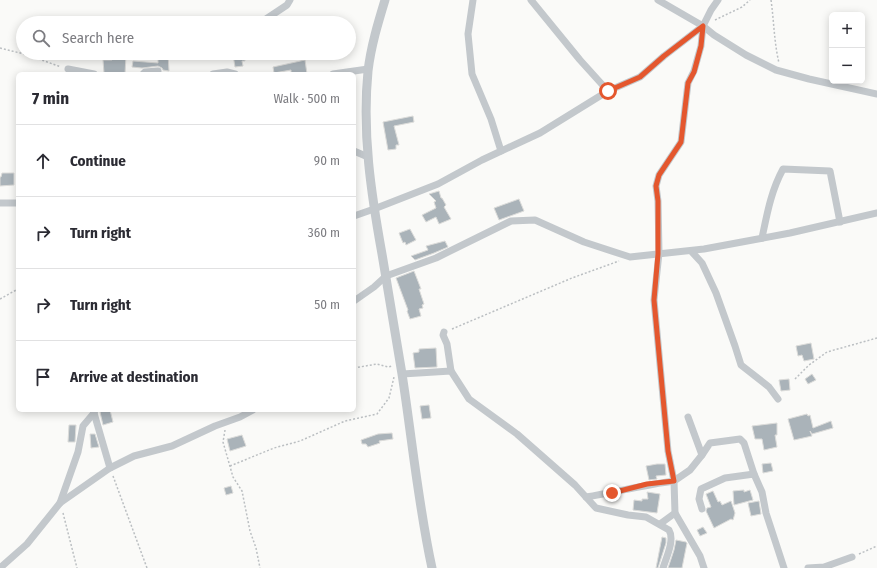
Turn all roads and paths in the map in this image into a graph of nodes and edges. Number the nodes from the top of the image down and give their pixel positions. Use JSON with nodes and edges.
{"nodes":[{"id":1,"x":290,"y":0,"type":"edge"},
{"id":2,"x":385,"y":0,"type":"edge"},
{"id":3,"x":473,"y":0,"type":"edge"},
{"id":4,"x":531,"y":0,"type":"edge"},
{"id":5,"x":658,"y":0,"type":"edge"},
{"id":6,"x":718,"y":0,"type":"edge"},
{"id":7,"x":750,"y":0,"type":"edge"},
{"id":8,"x":771,"y":0,"type":"edge"},
{"id":9,"x":270,"y":16,"type":"edge"},
{"id":10,"x":703,"y":26,"type":"junction"},
{"id":11,"x":0,"y":48,"type":"edge"},
{"id":12,"x":16,"y":52,"type":"edge"},
{"id":13,"x":42,"y":60,"type":"edge"},
{"id":14,"x":68,"y":69,"type":"joint"},
{"id":15,"x":368,"y":69,"type":"junction"},
{"id":16,"x":158,"y":71,"type":"dead end"},
{"id":17,"x":84,"y":72,"type":"edge"},
{"id":18,"x":145,"y":72,"type":"edge"},
{"id":19,"x":347,"y":72,"type":"edge"},
{"id":20,"x":781,"y":72,"type":"junction"},
{"id":21,"x":608,"y":91,"type":"junction"},
{"id":22,"x":877,"y":94,"type":"edge"},
{"id":23,"x":501,"y":151,"type":"junction"},
{"id":24,"x":356,"y":152,"type":"edge"},
{"id":25,"x":368,"y":156,"type":"junction"},
{"id":26,"x":0,"y":203,"type":"edge"},
{"id":27,"x":16,"y":203,"type":"edge"},
{"id":28,"x":374,"y":210,"type":"junction"},
{"id":29,"x":877,"y":213,"type":"edge"},
{"id":30,"x":356,"y":215,"type":"edge"},
{"id":31,"x":840,"y":222,"type":"junction"},
{"id":32,"x":762,"y":238,"type":"junction"},
{"id":33,"x":691,"y":251,"type":"junction"},
{"id":34,"x":658,"y":254,"type":"junction"},
{"id":35,"x":630,"y":257,"type":"junction"},
{"id":36,"x":386,"y":276,"type":"junction"},
{"id":37,"x":16,"y":290,"type":"edge"},
{"id":38,"x":0,"y":299,"type":"edge"},
{"id":39,"x":356,"y":300,"type":"edge"},
{"id":40,"x":444,"y":332,"type":"joint"},
{"id":41,"x":877,"y":338,"type":"edge"},
{"id":42,"x":356,"y":368,"type":"edge"},
{"id":43,"x":401,"y":369,"type":"junction"},
{"id":44,"x":451,"y":371,"type":"junction"},
{"id":45,"x":795,"y":378,"type":"dead end"},
{"id":46,"x":778,"y":399,"type":"dead end"},
{"id":47,"x":94,"y":412,"type":"edge"},
{"id":48,"x":95,"y":412,"type":"edge"},
{"id":49,"x":249,"y":412,"type":"edge"},
{"id":50,"x":688,"y":417,"type":"dead end"},
{"id":51,"x":234,"y":419,"type":"junction"},
{"id":52,"x":702,"y":455,"type":"junction"},
{"id":53,"x":230,"y":466,"type":"junction"},
{"id":54,"x":110,"y":468,"type":"junction"},
{"id":55,"x":754,"y":474,"type":"junction"},
{"id":56,"x":674,"y":481,"type":"junction"},
{"id":57,"x":586,"y":497,"type":"junction"},
{"id":58,"x":60,"y":503,"type":"junction"},
{"id":59,"x":702,"y":509,"type":"dead end"},
{"id":60,"x":675,"y":514,"type":"junction"},
{"id":61,"x":660,"y":524,"type":"junction"},
{"id":62,"x":877,"y":546,"type":"edge"},
{"id":63,"x":852,"y":557,"type":"joint"},
{"id":64,"x":0,"y":568,"type":"edge"},
{"id":65,"x":77,"y":568,"type":"edge"},
{"id":66,"x":147,"y":568,"type":"edge"},
{"id":67,"x":260,"y":568,"type":"edge"},
{"id":68,"x":432,"y":568,"type":"edge"},
{"id":69,"x":663,"y":568,"type":"edge"},
{"id":70,"x":704,"y":568,"type":"edge"},
{"id":71,"x":784,"y":568,"type":"edge"},
{"id":72,"x":808,"y":568,"type":"edge"}],
"edges":[{"from":1,"to":9,"type":"street"},
{"from":2,"to":15,"type":"street"},
{"from":3,"to":23,"type":"street"},
{"from":4,"to":21,"type":"street"},
{"from":5,"to":10,"type":"street"},
{"from":6,"to":10,"type":"street"},
{"from":7,"to":10,"type":"path"},
{"from":8,"to":20,"type":"path"},
{"from":10,"to":20,"type":"street"},
{"from":10,"to":21,"type":"street"},
{"from":10,"to":34,"type":"street"},
{"from":11,"to":12,"type":"path"},
{"from":13,"to":14,"type":"path"},
{"from":14,"to":17,"type":"street"},
{"from":15,"to":19,"type":"street"},
{"from":15,"to":25,"type":"street"},
{"from":16,"to":18,"type":"street"},
{"from":20,"to":22,"type":"street"},
{"from":21,"to":23,"type":"street"},
{"from":23,"to":28,"type":"street"},
{"from":24,"to":25,"type":"street"},
{"from":25,"to":28,"type":"street"},
{"from":26,"to":27,"type":"street"},
{"from":28,"to":30,"type":"street"},
{"from":28,"to":36,"type":"street"},
{"from":29,"to":31,"type":"street"},
{"from":31,"to":32,"type":"street"},
{"from":31,"to":32,"type":"street"},
{"from":32,"to":33,"type":"street"},
{"from":33,"to":34,"type":"street"},
{"from":33,"to":46,"type":"street"},
{"from":34,"to":35,"type":"street"},
{"from":34,"to":56,"type":"street"},
{"from":35,"to":36,"type":"street"},
{"from":35,"to":40,"type":"path"},
{"from":36,"to":39,"type":"street"},
{"from":36,"to":43,"type":"street"},
{"from":37,"to":38,"type":"path"},
{"from":40,"to":44,"type":"street"},
{"from":41,"to":45,"type":"path"},
{"from":42,"to":43,"type":"path"},
{"from":43,"to":44,"type":"street"},
{"from":43,"to":53,"type":"path"},
{"from":43,"to":68,"type":"street"},
{"from":44,"to":57,"type":"street"},
{"from":47,"to":58,"type":"street"},
{"from":48,"to":54,"type":"street"},
{"from":49,"to":51,"type":"street"},
{"from":50,"to":52,"type":"street"},
{"from":51,"to":53,"type":"path"},
{"from":51,"to":54,"type":"street"},
{"from":52,"to":55,"type":"street"},
{"from":52,"to":56,"type":"street"},
{"from":53,"to":67,"type":"path"},
{"from":54,"to":58,"type":"street"},
{"from":54,"to":66,"type":"path"},
{"from":55,"to":59,"type":"street"},
{"from":55,"to":71,"type":"street"},
{"from":56,"to":57,"type":"street"},
{"from":56,"to":60,"type":"street"},
{"from":57,"to":61,"type":"street"},
{"from":58,"to":64,"type":"street"},
{"from":58,"to":65,"type":"path"},
{"from":60,"to":61,"type":"street"},
{"from":60,"to":70,"type":"street"},
{"from":61,"to":69,"type":"street"},
{"from":62,"to":63,"type":"path"},
{"from":63,"to":72,"type":"street"}]}
